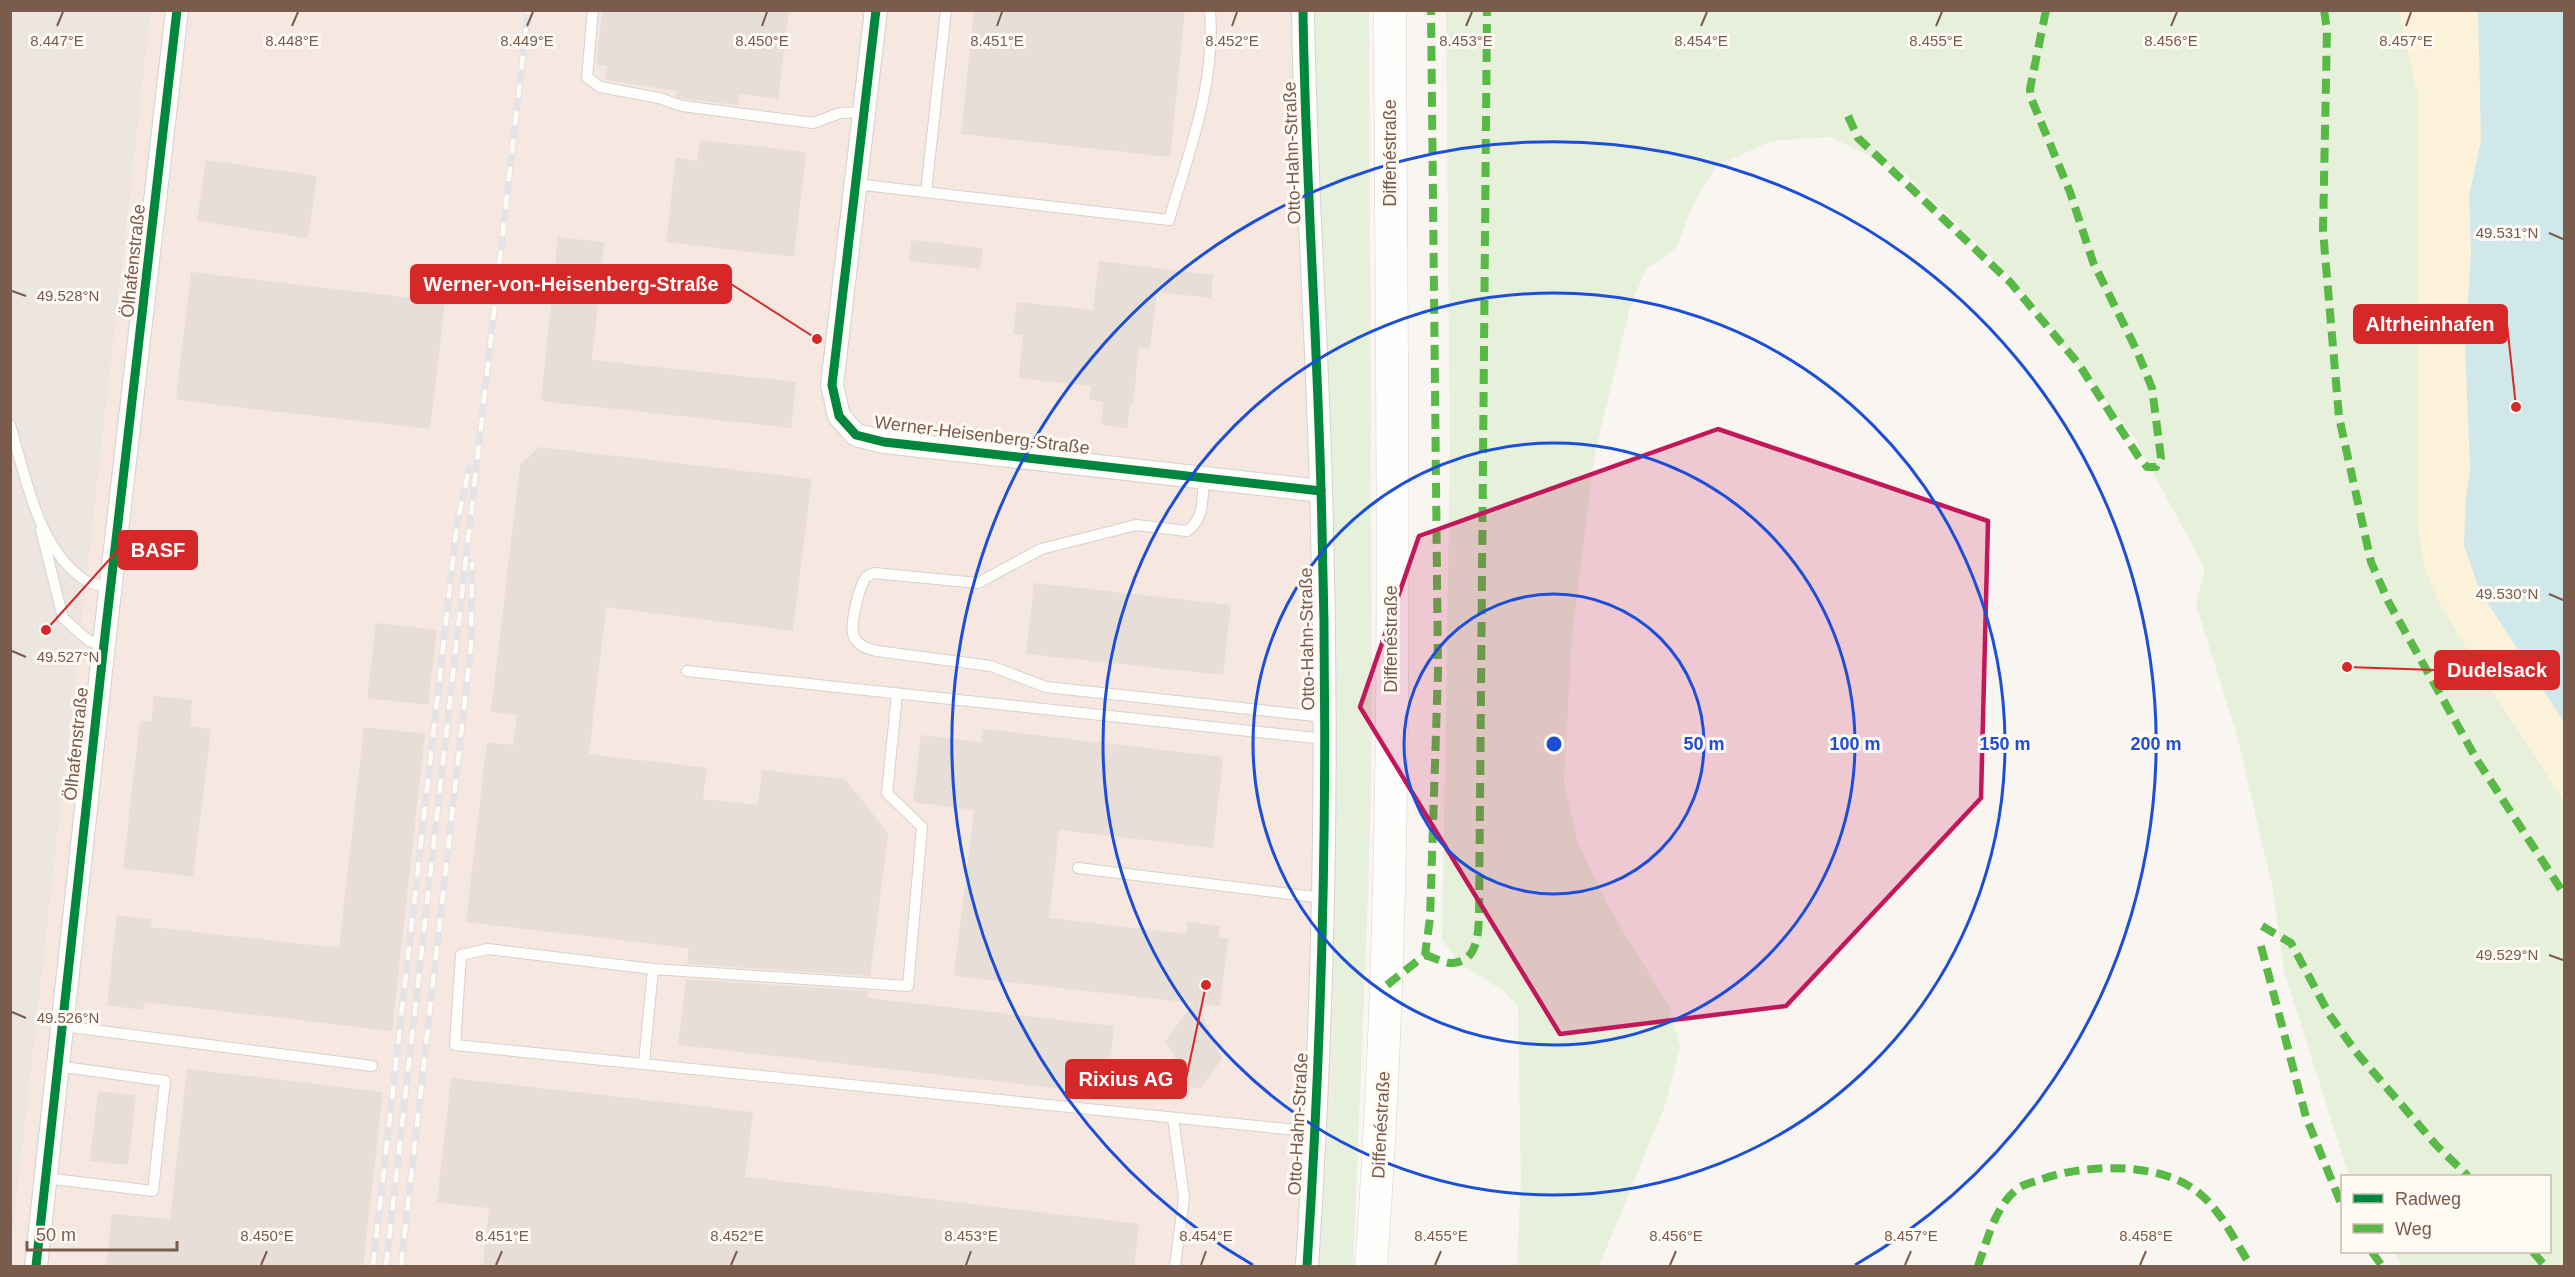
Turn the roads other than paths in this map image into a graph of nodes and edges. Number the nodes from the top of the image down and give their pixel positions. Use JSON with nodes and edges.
{"nodes":[{"id":1,"x":177,"y":10,"type":"edge"},
{"id":2,"x":593,"y":10,"type":"edge"},
{"id":3,"x":876,"y":10,"type":"edge"},
{"id":4,"x":946,"y":10,"type":"edge"},
{"id":5,"x":1210,"y":10,"type":"edge"},
{"id":6,"x":1304,"y":10,"type":"edge"},
{"id":7,"x":1390,"y":10,"type":"edge"},
{"id":8,"x":864,"y":112,"type":"junction"},
{"id":9,"x":855,"y":184,"type":"junction"},
{"id":10,"x":926,"y":192,"type":"junction"},
{"id":11,"x":10,"y":425,"type":"edge"},
{"id":12,"x":1204,"y":478,"type":"junction"},
{"id":13,"x":1321,"y":491,"type":"junction"},
{"id":14,"x":39,"y":521,"type":"junction"},
{"id":15,"x":111,"y":587,"type":"junction"},
{"id":16,"x":104,"y":644,"type":"junction"},
{"id":17,"x":687,"y":671,"type":"dead end"},
{"id":18,"x":897,"y":694,"type":"junction"},
{"id":19,"x":1324,"y":717,"type":"junction"},
{"id":20,"x":1325,"y":739,"type":"junction"},
{"id":21,"x":1078,"y":868,"type":"dead end"},
{"id":22,"x":1323,"y":898,"type":"junction"},
{"id":23,"x":653,"y":969,"type":"junction"},
{"id":24,"x":62,"y":1026,"type":"junction"},
{"id":25,"x":644,"y":1064,"type":"junction"},
{"id":26,"x":57,"y":1066,"type":"junction"},
{"id":27,"x":372,"y":1066,"type":"dead end"},
{"id":28,"x":1173,"y":1118,"type":"junction"},
{"id":29,"x":1316,"y":1132,"type":"junction"},
{"id":30,"x":45,"y":1178,"type":"junction"},
{"id":31,"x":36,"y":1266,"type":"edge"},
{"id":32,"x":1175,"y":1266,"type":"edge"},
{"id":33,"x":1307,"y":1266,"type":"edge"},
{"id":34,"x":1371,"y":1266,"type":"edge"}],
"edges":[{"from":1,"to":15,"type":"street","name":"Ölhafenstraße"},
{"from":2,"to":8,"type":"lane"},
{"from":3,"to":8,"type":"street","name":"Werner-Heisenberg-Straße"},
{"from":4,"to":10,"type":"lane"},
{"from":5,"to":10,"type":"lane"},
{"from":6,"to":13,"type":"street","name":"Otto-Hahn-Straße"},
{"from":7,"to":34,"type":"main road","name":"Diffenéstraße"},
{"from":8,"to":9,"type":"street","name":"Werner-Heisenberg-Straße"},
{"from":9,"to":10,"type":"lane"},
{"from":9,"to":12,"type":"street","name":"Werner-Heisenberg-Straße"},
{"from":11,"to":14,"type":"lane"},
{"from":12,"to":13,"type":"street","name":"Werner-Heisenberg-Straße"},
{"from":12,"to":19,"type":"lane"},
{"from":13,"to":19,"type":"street","name":"Otto-Hahn-Straße"},
{"from":14,"to":15,"type":"lane"},
{"from":14,"to":16,"type":"lane"},
{"from":15,"to":16,"type":"street","name":"Ölhafenstraße"},
{"from":16,"to":24,"type":"street","name":"Ölhafenstraße"},
{"from":17,"to":18,"type":"lane"},
{"from":18,"to":20,"type":"lane"},
{"from":18,"to":23,"type":"lane"},
{"from":19,"to":20,"type":"street","name":"Otto-Hahn-Straße"},
{"from":20,"to":22,"type":"street","name":"Otto-Hahn-Straße"},
{"from":21,"to":22,"type":"lane"},
{"from":22,"to":29,"type":"street","name":"Otto-Hahn-Straße"},
{"from":23,"to":25,"type":"lane"},
{"from":23,"to":25,"type":"lane"},
{"from":24,"to":26,"type":"street","name":"Ölhafenstraße"},
{"from":24,"to":27,"type":"lane"},
{"from":25,"to":28,"type":"lane"},
{"from":26,"to":30,"type":"street","name":"Ölhafenstraße"},
{"from":26,"to":30,"type":"lane"},
{"from":28,"to":29,"type":"lane"},
{"from":28,"to":32,"type":"lane"},
{"from":29,"to":33,"type":"street","name":"Otto-Hahn-Straße"},
{"from":30,"to":31,"type":"street","name":"Ölhafenstraße"}]}
